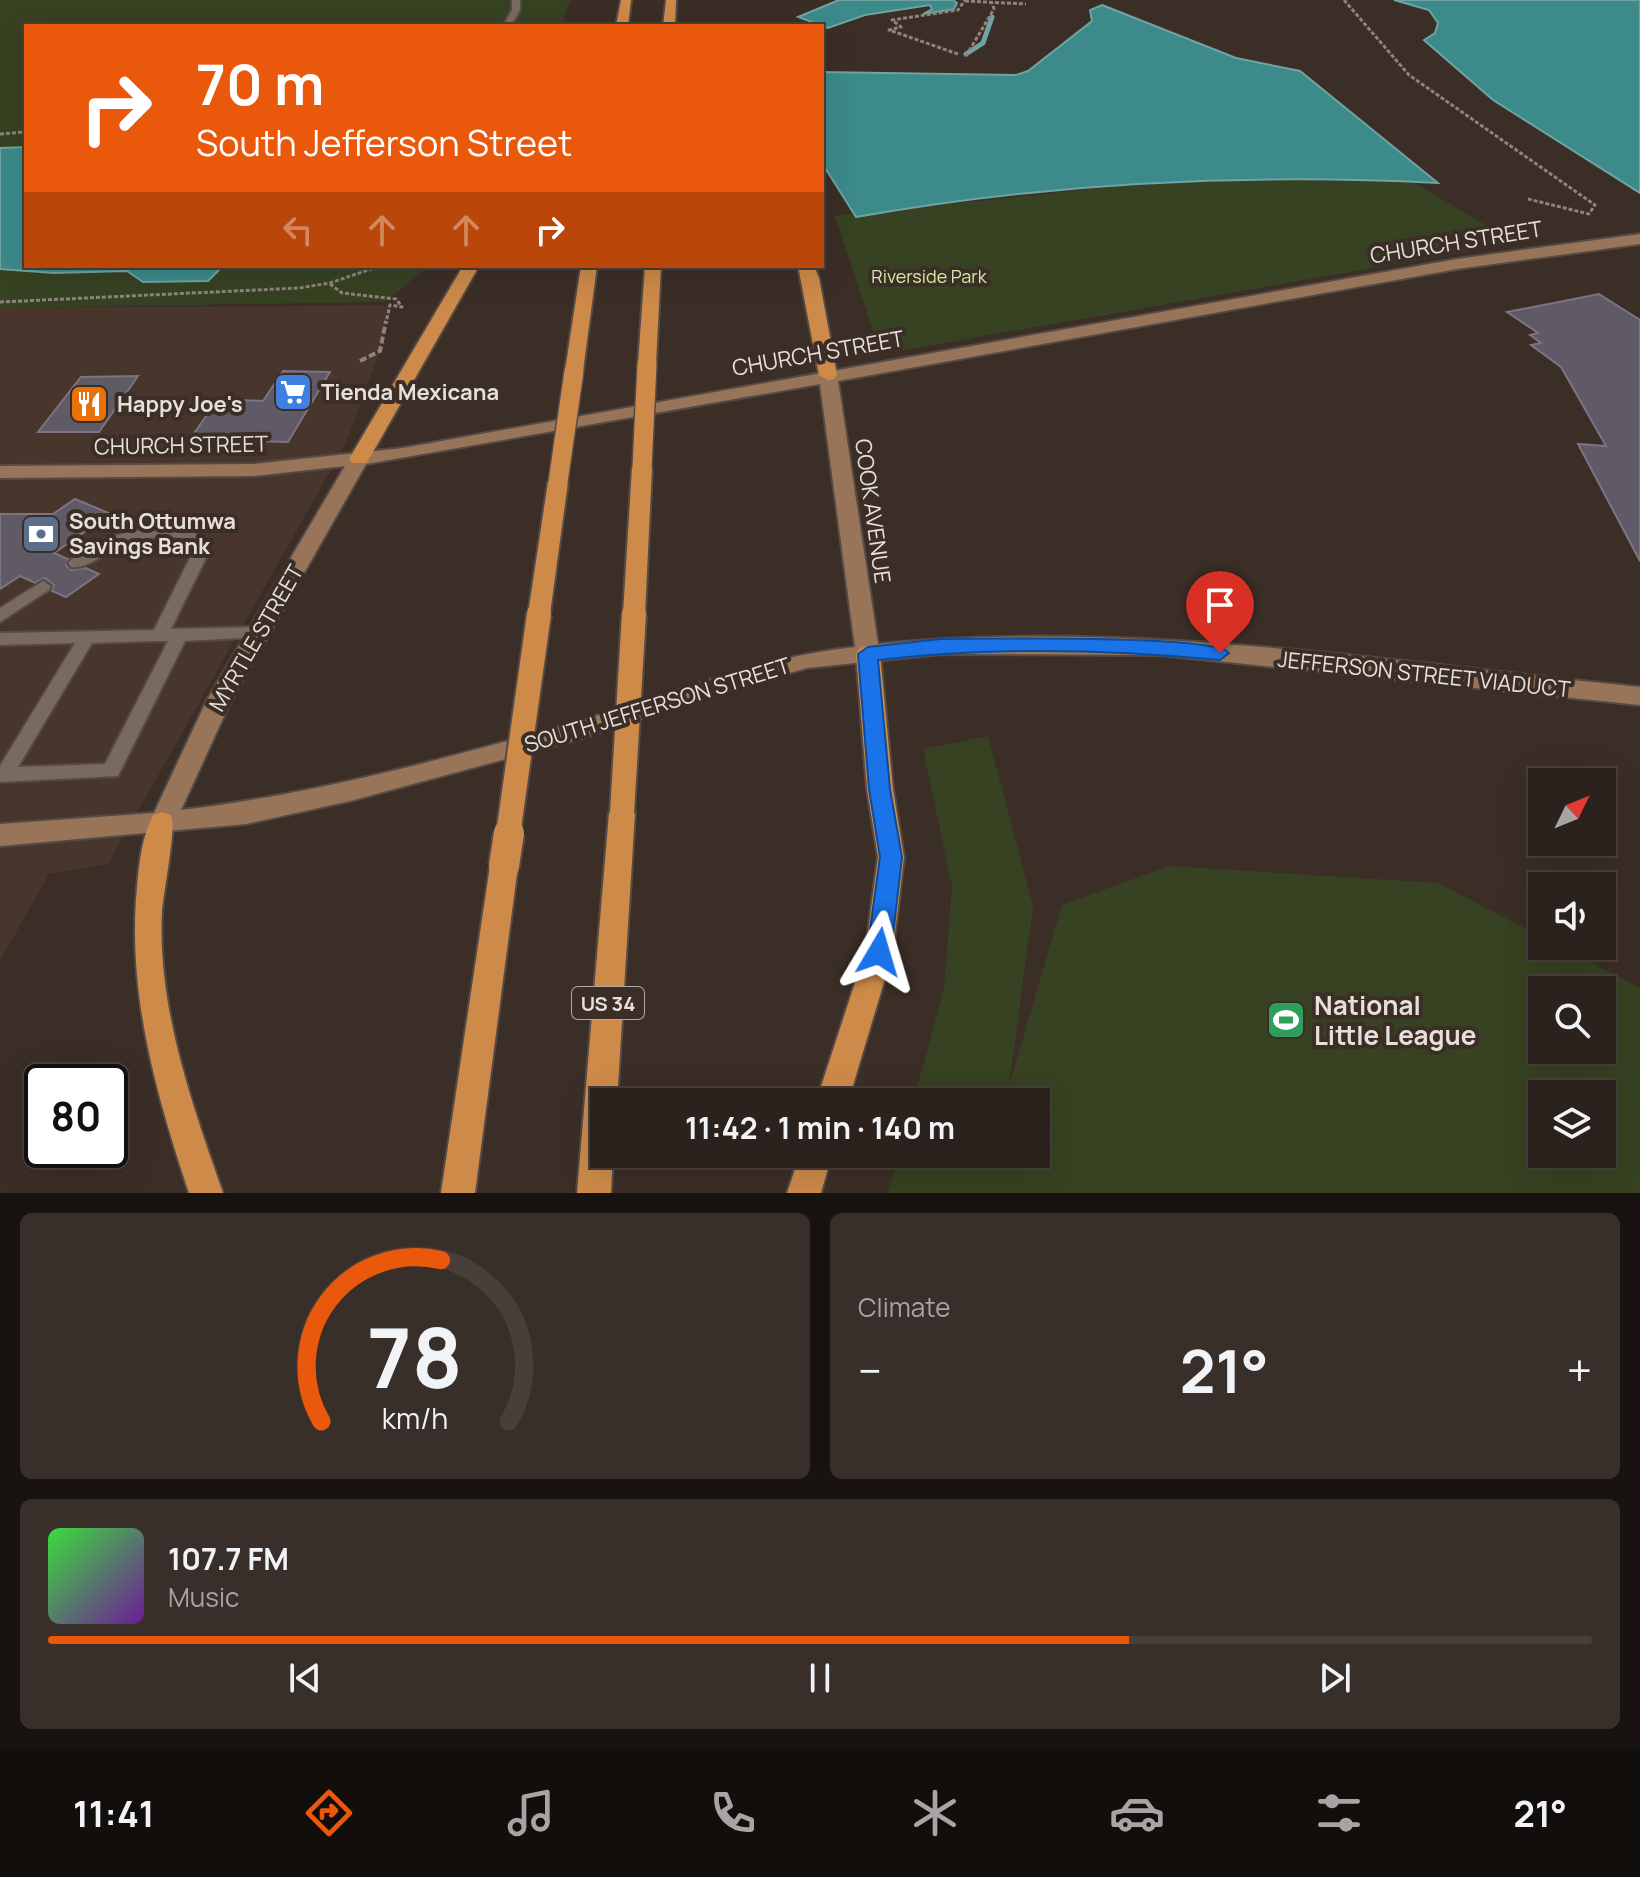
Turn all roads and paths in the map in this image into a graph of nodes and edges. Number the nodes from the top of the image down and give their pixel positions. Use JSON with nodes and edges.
{"nodes":[{"id":1,"x":516,"y":0,"type":"edge"},
{"id":2,"x":626,"y":0,"type":"edge"},
{"id":3,"x":671,"y":0,"type":"edge"},
{"id":4,"x":965,"y":0,"type":"edge"},
{"id":5,"x":1344,"y":0,"type":"edge"},
{"id":6,"x":992,"y":3,"type":"junction"},
{"id":7,"x":1026,"y":4,"type":"dead end"},
{"id":8,"x":508,"y":24,"type":"edge"},
{"id":9,"x":621,"y":24,"type":"edge"},
{"id":10,"x":669,"y":24,"type":"edge"},
{"id":11,"x":958,"y":54,"type":"dead end"},
{"id":12,"x":966,"y":56,"type":"dead end"},
{"id":13,"x":24,"y":132,"type":"edge"},
{"id":14,"x":0,"y":134,"type":"edge"},
{"id":15,"x":1528,"y":199,"type":"dead end"},
{"id":16,"x":1640,"y":239,"type":"edge"},
{"id":17,"x":374,"y":268,"type":"edge"},
{"id":18,"x":470,"y":268,"type":"edge"},
{"id":19,"x":589,"y":268,"type":"edge"},
{"id":20,"x":653,"y":268,"type":"edge"},
{"id":21,"x":807,"y":268,"type":"edge"},
{"id":22,"x":330,"y":283,"type":"junction"},
{"id":23,"x":0,"y":302,"type":"edge"},
{"id":24,"x":360,"y":361,"type":"dead end"},
{"id":25,"x":828,"y":375,"type":"junction"},
{"id":26,"x":359,"y":459,"type":"junction"},
{"id":27,"x":0,"y":472,"type":"edge"},
{"id":28,"x":76,"y":563,"type":"dead end"},
{"id":29,"x":43,"y":586,"type":"dead end"},
{"id":30,"x":0,"y":616,"type":"edge"},
{"id":31,"x":257,"y":633,"type":"junction"},
{"id":32,"x":179,"y":636,"type":"junction"},
{"id":33,"x":159,"y":637,"type":"junction"},
{"id":34,"x":86,"y":638,"type":"junction"},
{"id":35,"x":0,"y":639,"type":"edge"},
{"id":36,"x":1160,"y":647,"type":"joint"},
{"id":37,"x":868,"y":654,"type":"junction"},
{"id":38,"x":1640,"y":696,"type":"edge"},
{"id":39,"x":2,"y":775,"type":"edge"},
{"id":40,"x":162,"y":823,"type":"junction"},
{"id":41,"x":0,"y":835,"type":"edge"},
{"id":42,"x":836,"y":1088,"type":"edge"},
{"id":43,"x":812,"y":1168,"type":"edge"},
{"id":44,"x":206,"y":1193,"type":"edge"},
{"id":45,"x":458,"y":1193,"type":"edge"},
{"id":46,"x":594,"y":1193,"type":"edge"},
{"id":47,"x":804,"y":1193,"type":"edge"}],
"edges":[{"from":1,"to":8,"type":"lane"},
{"from":2,"to":9,"type":"highway"},
{"from":3,"to":10,"type":"highway"},
{"from":4,"to":6,"type":"path"},
{"from":4,"to":11,"type":"path"},
{"from":5,"to":15,"type":"path"},
{"from":6,"to":7,"type":"path"},
{"from":6,"to":12,"type":"path"},
{"from":13,"to":14,"type":"path"},
{"from":16,"to":25,"type":"main road","name":"CHURCH STREET"},
{"from":17,"to":22,"type":"path"},
{"from":18,"to":26,"type":"highway"},
{"from":19,"to":45,"type":"highway","bridge":true},
{"from":20,"to":46,"type":"highway","number":"US 34","bridge":true},
{"from":21,"to":25,"type":"highway"},
{"from":22,"to":23,"type":"path"},
{"from":22,"to":24,"type":"path"},
{"from":25,"to":26,"type":"main road","name":"CHURCH STREET"},
{"from":25,"to":37,"type":"main road","name":"COOK AVENUE"},
{"from":26,"to":27,"type":"main road","name":"CHURCH STREET"},
{"from":26,"to":31,"type":"main road","name":"MYRTLE STREET"},
{"from":28,"to":33,"type":"lane"},
{"from":29,"to":30,"type":"lane"},
{"from":31,"to":32,"type":"lane"},
{"from":31,"to":40,"type":"main road","name":"MYRTLE STREET"},
{"from":32,"to":33,"type":"lane"},
{"from":32,"to":39,"type":"lane"},
{"from":33,"to":34,"type":"lane"},
{"from":34,"to":35,"type":"lane"},
{"from":34,"to":39,"type":"lane"},
{"from":36,"to":37,"type":"main road","name":"SOUTH JEFFERSON STREET"},
{"from":36,"to":38,"type":"main road","name":"JEFFERSON STREET VIADUCT"},
{"from":37,"to":40,"type":"main road","name":"SOUTH JEFFERSON STREET"},
{"from":37,"to":42,"type":"highway"},
{"from":40,"to":41,"type":"main road","name":"SOUTH JEFFERSON STREET"},
{"from":40,"to":44,"type":"highway"},
{"from":43,"to":47,"type":"highway"}]}
